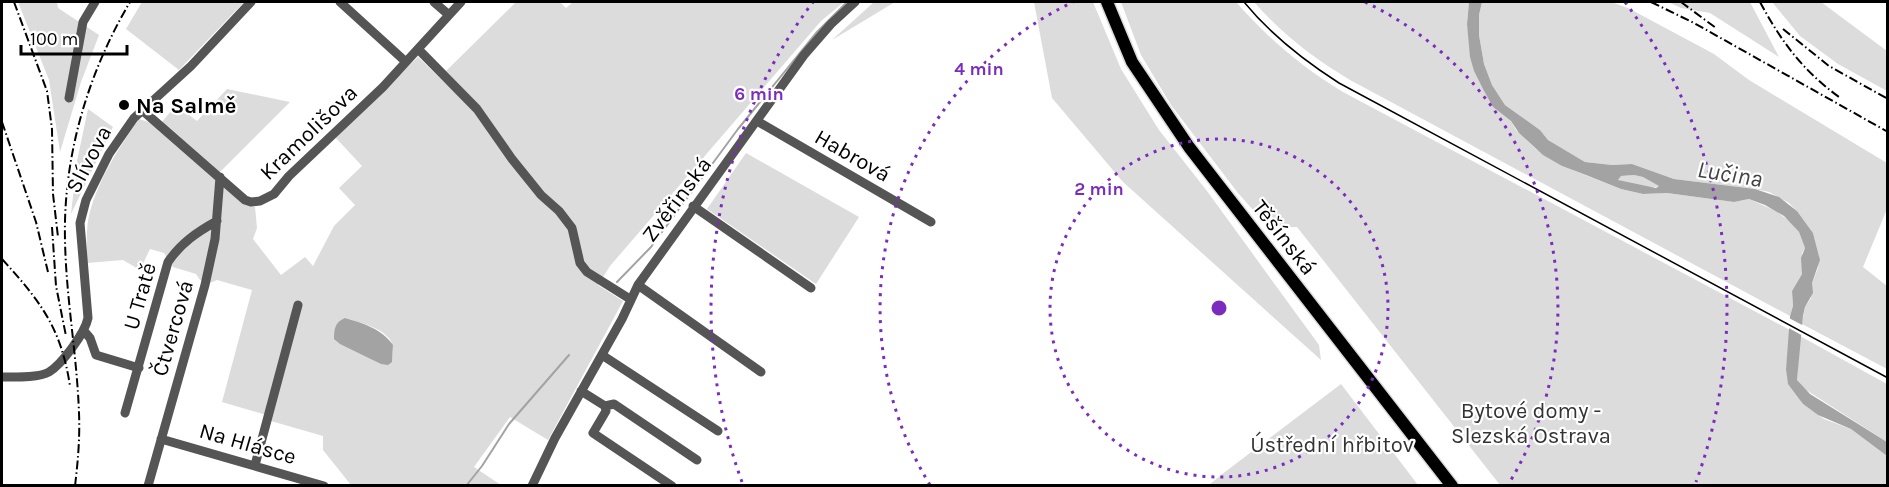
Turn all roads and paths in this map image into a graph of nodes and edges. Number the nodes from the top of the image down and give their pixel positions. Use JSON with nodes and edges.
{"nodes":[{"id":1,"x":95,"y":2,"type":"edge"},
{"id":2,"x":251,"y":2,"type":"edge"},
{"id":3,"x":340,"y":2,"type":"edge"},
{"id":4,"x":434,"y":2,"type":"edge"},
{"id":5,"x":461,"y":2,"type":"edge"},
{"id":6,"x":855,"y":2,"type":"edge"},
{"id":7,"x":1107,"y":2,"type":"edge"},
{"id":8,"x":449,"y":15,"type":"junction"},
{"id":9,"x":418,"y":49,"type":"junction"},
{"id":10,"x":406,"y":62,"type":"junction"},
{"id":11,"x":69,"y":98,"type":"dead end"},
{"id":12,"x":142,"y":110,"type":"junction"},
{"id":13,"x":756,"y":121,"type":"junction"},
{"id":14,"x":220,"y":177,"type":"junction"},
{"id":15,"x":693,"y":206,"type":"junction"},
{"id":16,"x":217,"y":221,"type":"junction"},
{"id":17,"x":931,"y":222,"type":"dead end"},
{"id":18,"x":638,"y":285,"type":"junction"},
{"id":19,"x":811,"y":288,"type":"dead end"},
{"id":20,"x":630,"y":299,"type":"junction"},
{"id":21,"x":298,"y":305,"type":"dead end"},
{"id":22,"x":84,"y":331,"type":"junction"},
{"id":23,"x":602,"y":355,"type":"junction"},
{"id":24,"x":139,"y":368,"type":"junction"},
{"id":25,"x":761,"y":372,"type":"dead end"},
{"id":26,"x":2,"y":377,"type":"edge"},
{"id":27,"x":581,"y":391,"type":"junction"},
{"id":28,"x":605,"y":406,"type":"junction"},
{"id":29,"x":125,"y":413,"type":"dead end"},
{"id":30,"x":717,"y":431,"type":"dead end"},
{"id":31,"x":161,"y":439,"type":"junction"},
{"id":32,"x":697,"y":460,"type":"dead end"},
{"id":33,"x":255,"y":465,"type":"junction"},
{"id":34,"x":148,"y":486,"type":"edge"},
{"id":35,"x":324,"y":486,"type":"edge"},
{"id":36,"x":532,"y":486,"type":"edge"},
{"id":37,"x":672,"y":486,"type":"edge"},
{"id":38,"x":1452,"y":486,"type":"edge"}],
"edges":[{"from":1,"to":11,"type":"street"},
{"from":2,"to":12,"type":"street","name":"Slívova"},
{"from":3,"to":10,"type":"street"},
{"from":4,"to":8,"type":"street"},
{"from":5,"to":8,"type":"street","name":"Kramolišova"},
{"from":6,"to":13,"type":"street","name":"Zvěřinská"},
{"from":7,"to":38,"type":"main road","name":"Těšínská"},
{"from":8,"to":9,"type":"street","name":"Kramolišova"},
{"from":9,"to":10,"type":"street","name":"Kramolišova"},
{"from":9,"to":20,"type":"street"},
{"from":10,"to":14,"type":"street","name":"Kramolišova"},
{"from":12,"to":14,"type":"street","name":"Kramolišova"},
{"from":12,"to":22,"type":"street","name":"Slívova"},
{"from":13,"to":15,"type":"street","name":"Zvěřinská"},
{"from":13,"to":17,"type":"street","name":"Habrová"},
{"from":14,"to":16,"type":"street","name":"Čtvercová"},
{"from":15,"to":18,"type":"street","name":"Zvěřinská"},
{"from":15,"to":19,"type":"street"},
{"from":16,"to":24,"type":"street","name":"U Tratě"},
{"from":16,"to":31,"type":"street","name":"Čtvercová"},
{"from":18,"to":20,"type":"street","name":"Zvěřinská"},
{"from":18,"to":25,"type":"street"},
{"from":20,"to":23,"type":"street","name":"Zvěřinská"},
{"from":21,"to":33,"type":"street"},
{"from":22,"to":24,"type":"street","name":"U Tratě"},
{"from":22,"to":26,"type":"street"},
{"from":23,"to":27,"type":"street","name":"Zvěřinská"},
{"from":23,"to":30,"type":"street"},
{"from":24,"to":29,"type":"street","name":"U Tratě"},
{"from":27,"to":28,"type":"street"},
{"from":27,"to":36,"type":"street","name":"Zvěřinská"},
{"from":28,"to":32,"type":"street"},
{"from":28,"to":37,"type":"street"},
{"from":31,"to":33,"type":"street","name":"Na Hlásce"},
{"from":31,"to":34,"type":"street","name":"Čtvercová"},
{"from":33,"to":35,"type":"street","name":"Na Hlásce"}]}
